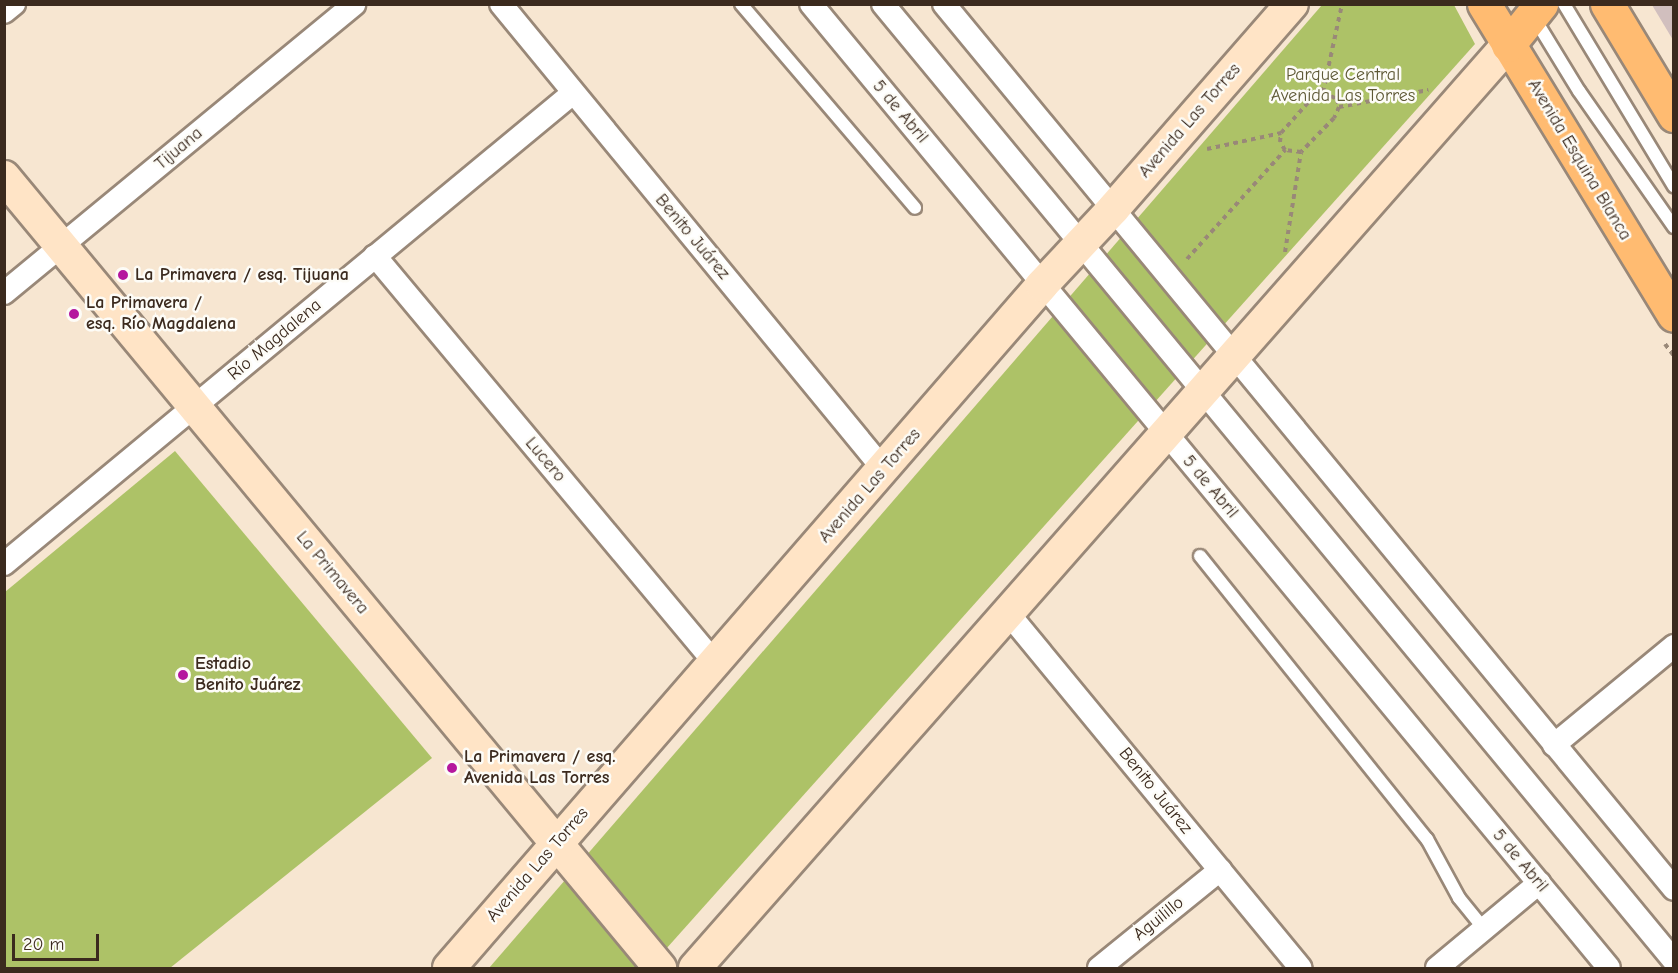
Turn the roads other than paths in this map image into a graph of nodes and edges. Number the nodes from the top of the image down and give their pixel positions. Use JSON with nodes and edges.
{"nodes":[{"id":1,"x":14,"y":4,"type":"edge"},
{"id":2,"x":354,"y":4,"type":"edge"},
{"id":3,"x":741,"y":4,"type":"edge"},
{"id":4,"x":811,"y":4,"type":"edge"},
{"id":5,"x":883,"y":4,"type":"edge"},
{"id":6,"x":944,"y":4,"type":"edge"},
{"id":7,"x":1292,"y":4,"type":"edge"},
{"id":8,"x":1484,"y":4,"type":"edge"},
{"id":9,"x":1564,"y":4,"type":"edge"},
{"id":10,"x":1607,"y":4,"type":"edge"},
{"id":11,"x":510,"y":8,"type":"edge"},
{"id":12,"x":1533,"y":8,"type":"edge"},
{"id":13,"x":4,"y":12,"type":"edge"},
{"id":14,"x":1508,"y":45,"type":"junction"},
{"id":15,"x":573,"y":93,"type":"junction"},
{"id":16,"x":1674,"y":115,"type":"edge"},
{"id":17,"x":4,"y":177,"type":"edge"},
{"id":18,"x":1674,"y":186,"type":"edge"},
{"id":19,"x":915,"y":208,"type":"dead end"},
{"id":20,"x":1113,"y":209,"type":"junction"},
{"id":21,"x":1674,"y":227,"type":"edge"},
{"id":22,"x":1080,"y":244,"type":"junction"},
{"id":23,"x":61,"y":246,"type":"junction"},
{"id":24,"x":375,"y":256,"type":"junction"},
{"id":25,"x":1042,"y":285,"type":"junction"},
{"id":26,"x":4,"y":293,"type":"edge"},
{"id":27,"x":1674,"y":315,"type":"edge"},
{"id":28,"x":1234,"y":356,"type":"junction"},
{"id":29,"x":1204,"y":391,"type":"junction"},
{"id":30,"x":194,"y":406,"type":"junction"},
{"id":31,"x":1166,"y":434,"type":"junction"},
{"id":32,"x":884,"y":470,"type":"junction"},
{"id":33,"x":1200,"y":556,"type":"dead end"},
{"id":34,"x":4,"y":564,"type":"edge"},
{"id":35,"x":1008,"y":613,"type":"junction"},
{"id":36,"x":1674,"y":646,"type":"edge"},
{"id":37,"x":715,"y":663,"type":"junction"},
{"id":38,"x":1554,"y":745,"type":"junction"},
{"id":39,"x":556,"y":844,"type":"junction"},
{"id":40,"x":1220,"y":870,"type":"junction"},
{"id":41,"x":1539,"y":883,"type":"junction"},
{"id":42,"x":1674,"y":890,"type":"edge"},
{"id":43,"x":1484,"y":929,"type":"junction"},
{"id":44,"x":1674,"y":961,"type":"edge"},
{"id":45,"x":448,"y":969,"type":"edge"},
{"id":46,"x":660,"y":969,"type":"edge"},
{"id":47,"x":695,"y":969,"type":"edge"},
{"id":48,"x":1099,"y":969,"type":"edge"},
{"id":49,"x":1301,"y":969,"type":"edge"},
{"id":50,"x":1437,"y":969,"type":"edge"},
{"id":51,"x":1609,"y":969,"type":"edge"}],
"edges":[{"from":1,"to":13,"type":"street"},
{"from":2,"to":23,"type":"street","name":"Tijuana"},
{"from":3,"to":19,"type":"lane"},
{"from":4,"to":25,"type":"street","name":"5 de Abril"},
{"from":5,"to":22,"type":"street"},
{"from":6,"to":20,"type":"street"},
{"from":7,"to":20,"type":"street","name":"Avenida Las Torres"},
{"from":8,"to":14,"type":"main road","name":"Avenida Esquina Blanca"},
{"from":9,"to":18,"type":"lane"},
{"from":10,"to":16,"type":"main road"},
{"from":11,"to":15,"type":"street","name":"Benito Juárez"},
{"from":12,"to":14,"type":"main road"},
{"from":12,"to":21,"type":"lane"},
{"from":14,"to":27,"type":"main road","name":"Avenida Esquina Blanca"},
{"from":14,"to":28,"type":"street"},
{"from":15,"to":24,"type":"street","name":"Río Magdalena"},
{"from":15,"to":32,"type":"street","name":"Benito Juárez"},
{"from":17,"to":23,"type":"street","name":"La Primavera"},
{"from":20,"to":22,"type":"street","name":"Avenida Las Torres"},
{"from":20,"to":28,"type":"street"},
{"from":22,"to":25,"type":"street","name":"Avenida Las Torres"},
{"from":22,"to":29,"type":"street"},
{"from":23,"to":26,"type":"street","name":"Tijuana"},
{"from":23,"to":30,"type":"street","name":"La Primavera"},
{"from":24,"to":30,"type":"street","name":"Río Magdalena"},
{"from":24,"to":37,"type":"street","name":"Lucero"},
{"from":25,"to":31,"type":"street","name":"5 de Abril"},
{"from":25,"to":32,"type":"street","name":"Avenida Las Torres"},
{"from":28,"to":29,"type":"street"},
{"from":28,"to":38,"type":"street"},
{"from":29,"to":31,"type":"street"},
{"from":29,"to":44,"type":"street"},
{"from":30,"to":34,"type":"street","name":"Río Magdalena"},
{"from":30,"to":39,"type":"street","name":"La Primavera"},
{"from":31,"to":35,"type":"street"},
{"from":31,"to":41,"type":"street","name":"5 de Abril"},
{"from":32,"to":37,"type":"street","name":"Avenida Las Torres"},
{"from":33,"to":43,"type":"lane"},
{"from":35,"to":40,"type":"street","name":"Benito Juárez"},
{"from":35,"to":47,"type":"street"},
{"from":36,"to":38,"type":"street"},
{"from":37,"to":39,"type":"street","name":"Avenida Las Torres"},
{"from":38,"to":42,"type":"street"},
{"from":39,"to":45,"type":"street","name":"Avenida Las Torres"},
{"from":39,"to":46,"type":"street","name":"La Primavera"},
{"from":40,"to":48,"type":"street","name":"Aguilillo"},
{"from":40,"to":49,"type":"street","name":"Benito Juárez"},
{"from":41,"to":43,"type":"street"},
{"from":41,"to":51,"type":"street","name":"5 de Abril"},
{"from":43,"to":50,"type":"street"}]}
